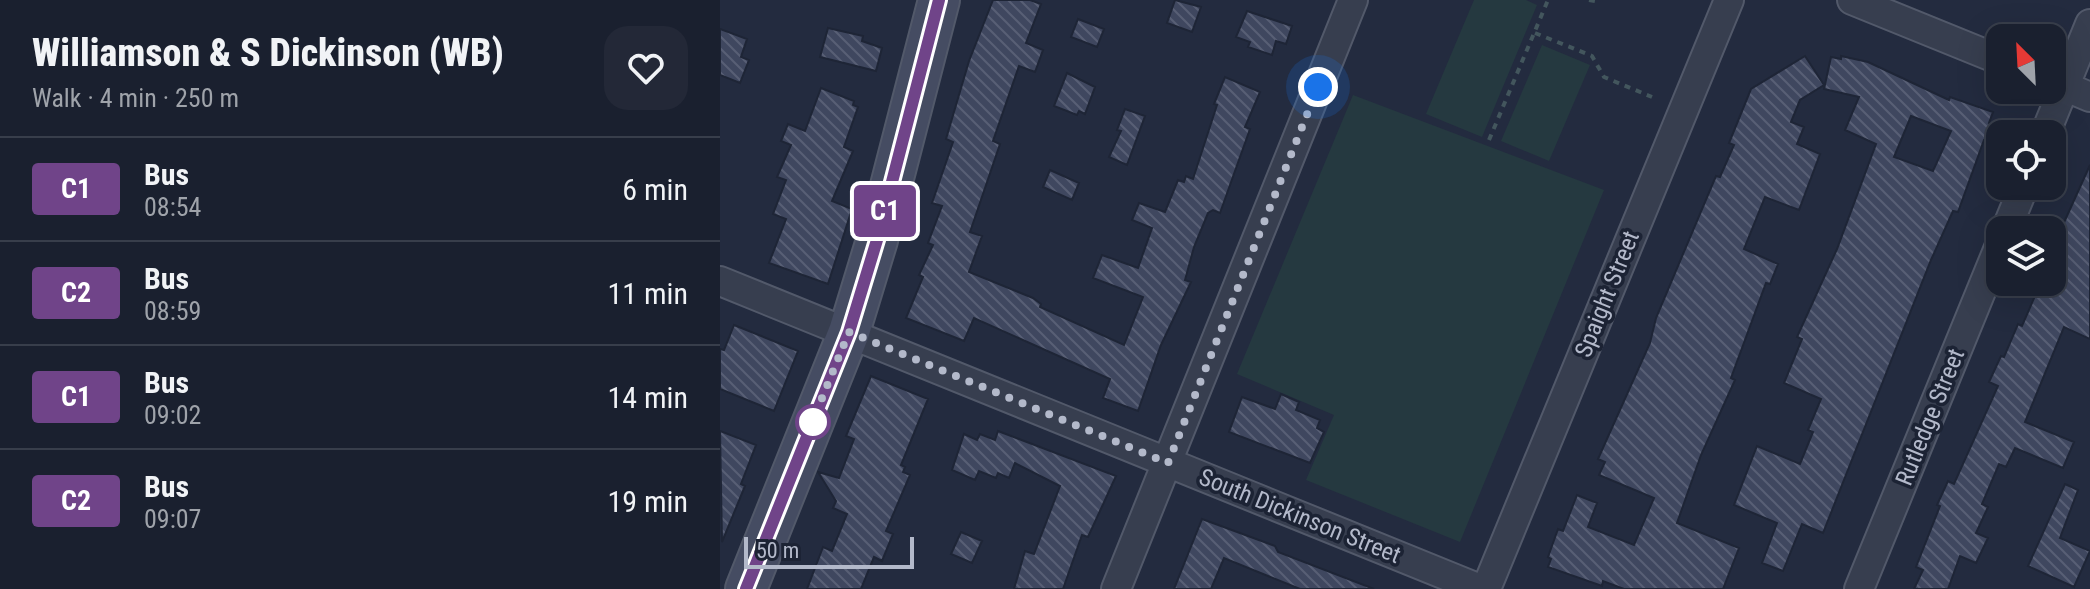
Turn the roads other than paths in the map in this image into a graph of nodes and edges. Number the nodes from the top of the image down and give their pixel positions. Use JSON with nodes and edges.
{"nodes":[{"id":1,"x":939,"y":0,"type":"edge"},
{"id":2,"x":1353,"y":0,"type":"edge"},
{"id":3,"x":1729,"y":0,"type":"edge"},
{"id":4,"x":1852,"y":0,"type":"edge"},
{"id":5,"x":2090,"y":24,"type":"edge"},
{"id":6,"x":1986,"y":54,"type":"edge"},
{"id":7,"x":2069,"y":88,"type":"edge"},
{"id":8,"x":2052,"y":120,"type":"edge"},
{"id":9,"x":1986,"y":279,"type":"edge"},
{"id":10,"x":720,"y":281,"type":"edge"},
{"id":11,"x":849,"y":332,"type":"junction"},
{"id":12,"x":1168,"y":463,"type":"junction"},
{"id":13,"x":746,"y":589,"type":"edge"},
{"id":14,"x":1116,"y":589,"type":"edge"},
{"id":15,"x":1480,"y":589,"type":"edge"},
{"id":16,"x":1486,"y":589,"type":"edge"},
{"id":17,"x":1859,"y":589,"type":"edge"}],
"edges":[{"from":1,"to":11,"type":"street"},
{"from":2,"to":12,"type":"street"},
{"from":3,"to":16,"type":"street","name":"Spaight Street"},
{"from":4,"to":6,"type":"street"},
{"from":5,"to":7,"type":"street"},
{"from":7,"to":8,"type":"street"},
{"from":9,"to":17,"type":"street","name":"Rutledge Street"},
{"from":10,"to":11,"type":"street","name":"South Dickinson Street"},
{"from":11,"to":12,"type":"street","name":"South Dickinson Street"},
{"from":11,"to":13,"type":"street"},
{"from":12,"to":14,"type":"street"},
{"from":12,"to":15,"type":"street","name":"South Dickinson Street"}]}
